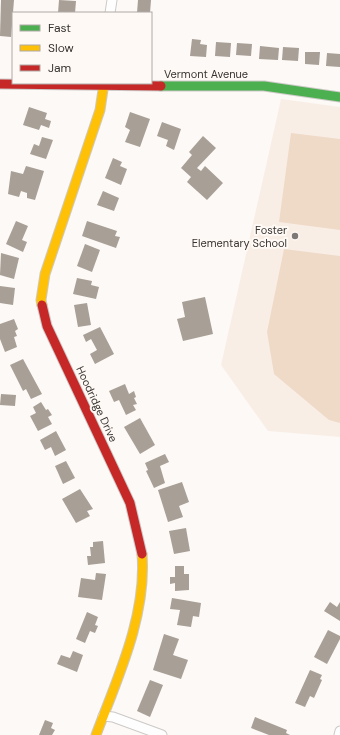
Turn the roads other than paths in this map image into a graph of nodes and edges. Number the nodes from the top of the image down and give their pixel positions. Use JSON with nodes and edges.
{"nodes":[{"id":1,"x":112,"y":0,"type":"edge"},
{"id":2,"x":110,"y":12,"type":"edge"},
{"id":3,"x":0,"y":84,"type":"edge"},
{"id":4,"x":104,"y":85,"type":"edge"},
{"id":5,"x":340,"y":97,"type":"edge"},
{"id":6,"x":103,"y":716,"type":"junction"},
{"id":7,"x":340,"y":731,"type":"edge"},
{"id":8,"x":96,"y":735,"type":"edge"},
{"id":9,"x":162,"y":735,"type":"edge"},
{"id":10,"x":339,"y":735,"type":"edge"}],
"edges":[{"from":1,"to":2,"type":"street"},
{"from":3,"to":4,"type":"street","name":"Vermont Avenue"},
{"from":4,"to":5,"type":"street","name":"Vermont Avenue"},
{"from":4,"to":6,"type":"street","name":"Hoodridge Drive"},
{"from":6,"to":8,"type":"street","name":"Hoodridge Drive"},
{"from":6,"to":9,"type":"street"},
{"from":7,"to":10,"type":"street"}]}
